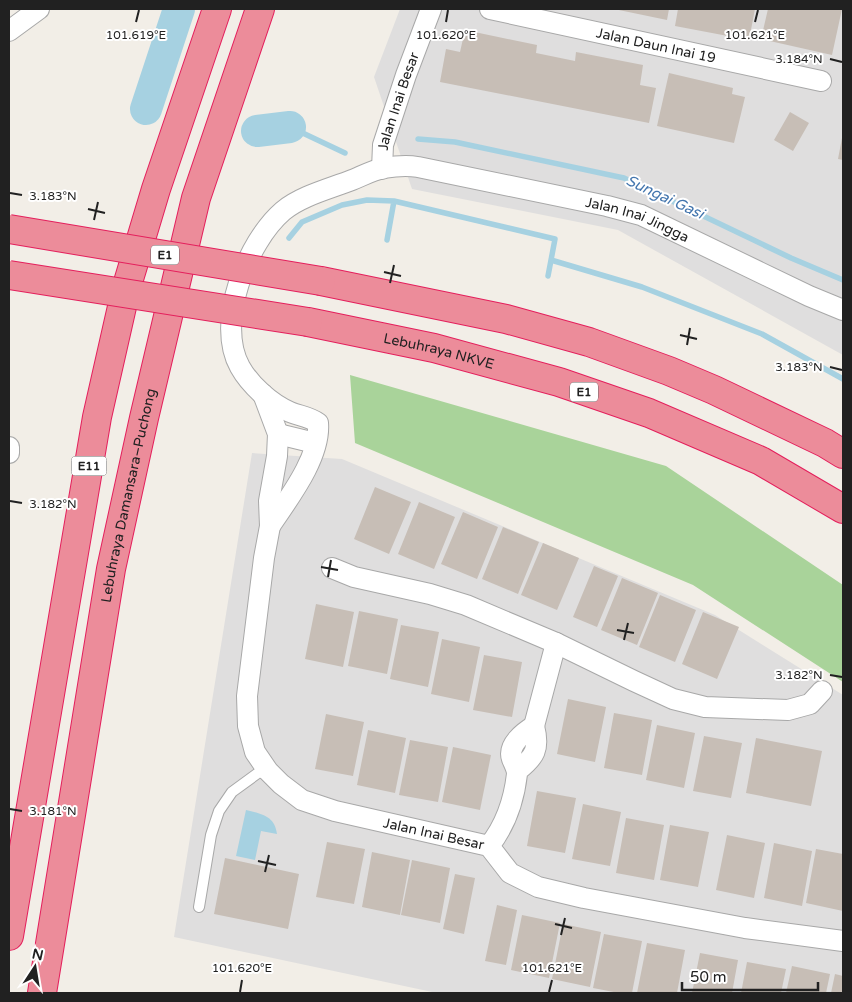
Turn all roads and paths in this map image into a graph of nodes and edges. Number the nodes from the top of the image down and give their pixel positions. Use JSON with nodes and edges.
{"nodes":[{"id":1,"x":39,"y":9,"type":"edge"},
{"id":2,"x":217,"y":9,"type":"edge"},
{"id":3,"x":260,"y":9,"type":"edge"},
{"id":4,"x":431,"y":9,"type":"edge"},
{"id":5,"x":490,"y":9,"type":"edge"},
{"id":6,"x":9,"y":31,"type":"edge"},
{"id":7,"x":821,"y":81,"type":"dead end"},
{"id":8,"x":382,"y":169,"type":"junction"},
{"id":9,"x":9,"y":229,"type":"edge"},
{"id":10,"x":9,"y":275,"type":"edge"},
{"id":11,"x":843,"y":310,"type":"edge"},
{"id":12,"x":263,"y":394,"type":"junction"},
{"id":13,"x":278,"y":434,"type":"junction"},
{"id":14,"x":315,"y":443,"type":"junction"},
{"id":15,"x":843,"y":454,"type":"edge"},
{"id":16,"x":843,"y":509,"type":"edge"},
{"id":17,"x":270,"y":526,"type":"junction"},
{"id":18,"x":332,"y":568,"type":"dead end"},
{"id":19,"x":556,"y":643,"type":"junction"},
{"id":20,"x":822,"y":691,"type":"dead end"},
{"id":21,"x":268,"y":771,"type":"junction"},
{"id":22,"x":489,"y":846,"type":"junction"},
{"id":23,"x":199,"y":906,"type":"dead end"},
{"id":24,"x":9,"y":936,"type":"edge"},
{"id":25,"x":843,"y":940,"type":"edge"},
{"id":26,"x":42,"y":993,"type":"edge"}],
"edges":[{"from":1,"to":6,"type":"street"},
{"from":2,"to":24,"type":"highway","number":"E11"},
{"from":3,"to":26,"type":"highway","name":"Lebuhraya Damansara–Puchong"},
{"from":4,"to":8,"type":"street","name":"Jalan Inai Besar"},
{"from":5,"to":7,"type":"street","name":"Jalan Daun Inai 19"},
{"from":8,"to":11,"type":"street","name":"Jalan Inai Jingga"},
{"from":8,"to":12,"type":"street","name":"Jalan Inai Jingga"},
{"from":9,"to":15,"type":"highway","number":"E1","bridge":true},
{"from":10,"to":16,"type":"highway","name":"Lebuhraya NKVE","number":"E1","bridge":true},
{"from":12,"to":13,"type":"street"},
{"from":12,"to":14,"type":"street"},
{"from":13,"to":14,"type":"street"},
{"from":13,"to":17,"type":"street"},
{"from":14,"to":17,"type":"street"},
{"from":17,"to":21,"type":"street","name":"Jalan Inai Besar"},
{"from":18,"to":19,"type":"street"},
{"from":19,"to":20,"type":"street"},
{"from":19,"to":22,"type":"street"},
{"from":21,"to":22,"type":"street","name":"Jalan Inai Besar"},
{"from":21,"to":23,"type":"lane"},
{"from":22,"to":25,"type":"street","name":"Jalan Inai Besar"}]}
